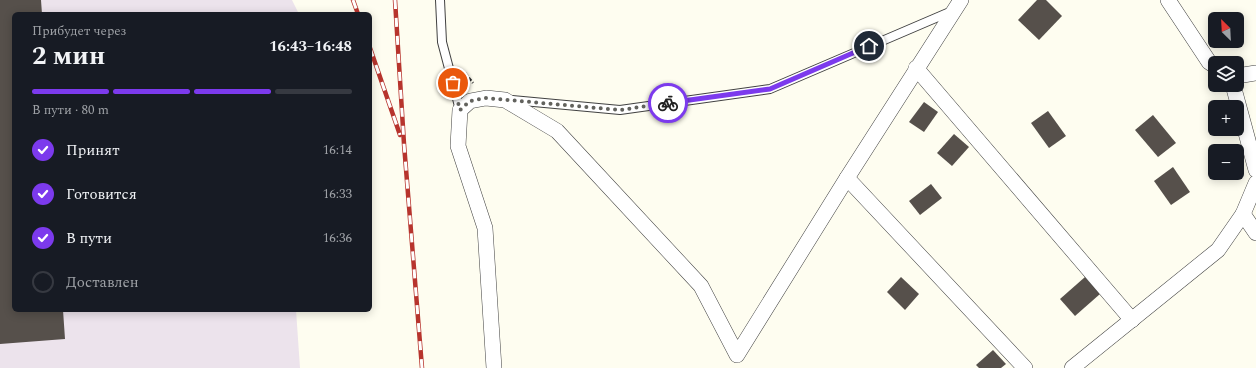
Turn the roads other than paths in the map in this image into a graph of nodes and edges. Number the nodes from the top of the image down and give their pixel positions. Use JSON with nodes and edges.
{"nodes":[{"id":1,"x":440,"y":0,"type":"edge"},
{"id":2,"x":1168,"y":0,"type":"edge"},
{"id":3,"x":958,"y":5,"type":"edge"},
{"id":4,"x":1208,"y":60,"type":"edge"},
{"id":5,"x":916,"y":68,"type":"junction"},
{"id":6,"x":1256,"y":73,"type":"edge"},
{"id":7,"x":1244,"y":75,"type":"edge"},
{"id":8,"x":1234,"y":92,"type":"edge"},
{"id":9,"x":486,"y":98,"type":"junction"},
{"id":10,"x":460,"y":110,"type":"junction"},
{"id":11,"x":1256,"y":170,"type":"edge"},
{"id":12,"x":847,"y":178,"type":"junction"},
{"id":13,"x":1256,"y":183,"type":"edge"},
{"id":14,"x":1243,"y":214,"type":"junction"},
{"id":15,"x":1256,"y":233,"type":"edge"},
{"id":16,"x":1132,"y":320,"type":"junction"},
{"id":17,"x":494,"y":368,"type":"edge"},
{"id":18,"x":1025,"y":368,"type":"edge"},
{"id":19,"x":1072,"y":368,"type":"edge"}],
"edges":[{"from":1,"to":10,"type":"lane"},
{"from":2,"to":4,"type":"street"},
{"from":3,"to":5,"type":"street"},
{"from":3,"to":9,"type":"lane"},
{"from":5,"to":12,"type":"street"},
{"from":5,"to":16,"type":"street"},
{"from":6,"to":7,"type":"street"},
{"from":8,"to":11,"type":"street"},
{"from":9,"to":10,"type":"street"},
{"from":9,"to":12,"type":"street"},
{"from":10,"to":17,"type":"street"},
{"from":12,"to":18,"type":"street"},
{"from":13,"to":14,"type":"street"},
{"from":14,"to":15,"type":"street"},
{"from":14,"to":16,"type":"street"},
{"from":16,"to":19,"type":"street"}]}
